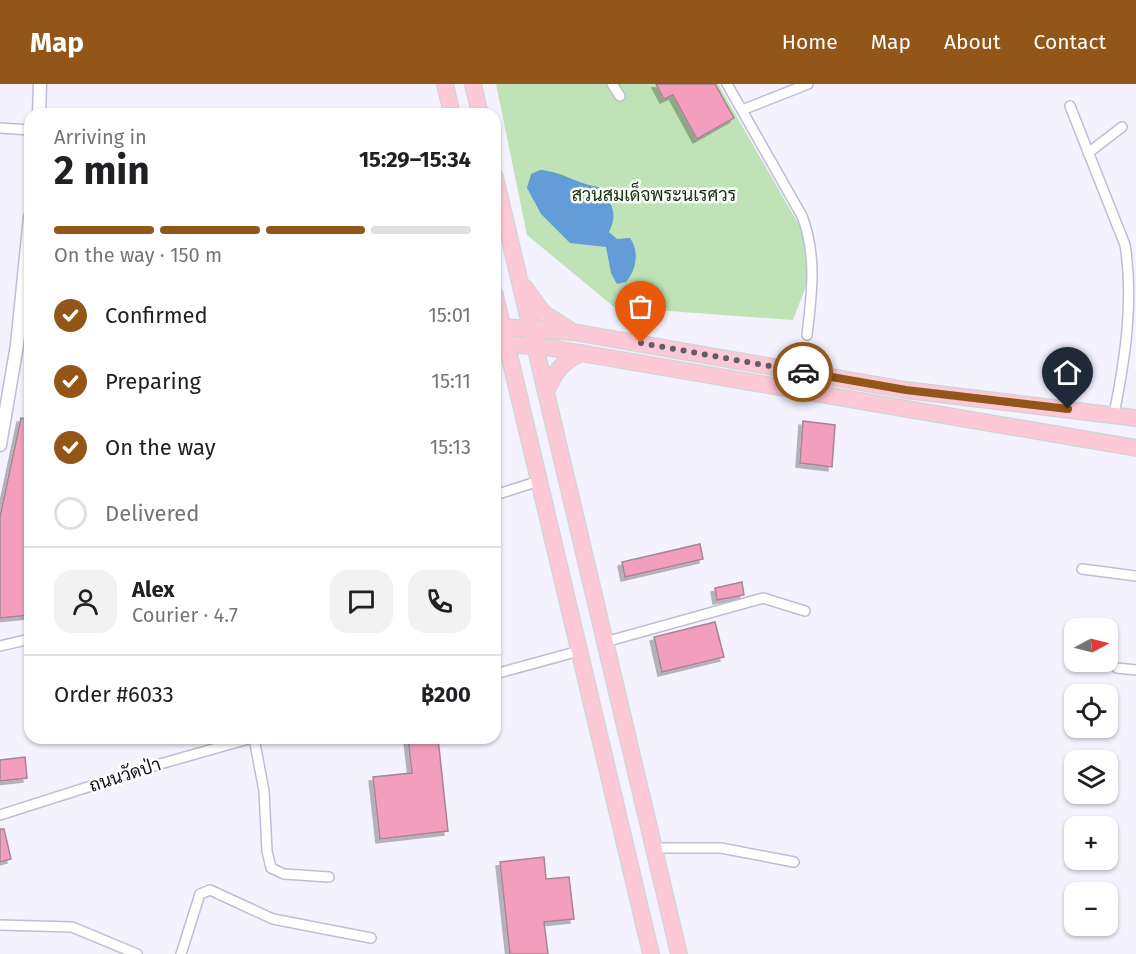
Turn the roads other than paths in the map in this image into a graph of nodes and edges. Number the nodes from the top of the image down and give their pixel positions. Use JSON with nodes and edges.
{"nodes":[{"id":1,"x":40,"y":84,"type":"edge"},
{"id":2,"x":445,"y":84,"type":"edge"},
{"id":3,"x":473,"y":84,"type":"edge"},
{"id":4,"x":612,"y":84,"type":"edge"},
{"id":5,"x":727,"y":84,"type":"edge"},
{"id":6,"x":808,"y":84,"type":"edge"},
{"id":7,"x":620,"y":96,"type":"dead end"},
{"id":8,"x":1070,"y":106,"type":"dead end"},
{"id":9,"x":39,"y":108,"type":"edge"},
{"id":10,"x":451,"y":108,"type":"edge"},
{"id":11,"x":479,"y":108,"type":"edge"},
{"id":12,"x":742,"y":110,"type":"junction"},
{"id":13,"x":1122,"y":127,"type":"dead end"},
{"id":14,"x":0,"y":128,"type":"edge"},
{"id":15,"x":24,"y":130,"type":"edge"},
{"id":16,"x":1088,"y":153,"type":"junction"},
{"id":17,"x":501,"y":202,"type":"edge"},
{"id":18,"x":24,"y":277,"type":"edge"},
{"id":19,"x":519,"y":278,"type":"junction"},
{"id":20,"x":501,"y":319,"type":"edge"},
{"id":21,"x":503,"y":327,"type":"junction"},
{"id":22,"x":531,"y":329,"type":"junction"},
{"id":23,"x":573,"y":332,"type":"junction"},
{"id":24,"x":807,"y":335,"type":"dead end"},
{"id":25,"x":506,"y":344,"type":"junction"},
{"id":26,"x":535,"y":345,"type":"junction"},
{"id":27,"x":582,"y":353,"type":"junction"},
{"id":28,"x":906,"y":390,"type":"junction"},
{"id":29,"x":546,"y":392,"type":"junction"},
{"id":30,"x":903,"y":408,"type":"junction"},
{"id":31,"x":1114,"y":414,"type":"junction"},
{"id":32,"x":1136,"y":418,"type":"edge"},
{"id":33,"x":0,"y":444,"type":"edge"},
{"id":34,"x":1136,"y":448,"type":"edge"},
{"id":35,"x":539,"y":481,"type":"junction"},
{"id":36,"x":501,"y":493,"type":"edge"},
{"id":37,"x":1082,"y":569,"type":"dead end"},
{"id":38,"x":1136,"y":576,"type":"edge"},
{"id":39,"x":805,"y":611,"type":"dead end"},
{"id":40,"x":24,"y":640,"type":"edge"},
{"id":41,"x":605,"y":642,"type":"junction"},
{"id":42,"x":0,"y":645,"type":"edge"},
{"id":43,"x":579,"y":651,"type":"junction"},
{"id":44,"x":1118,"y":668,"type":"edge"},
{"id":45,"x":1136,"y":670,"type":"edge"},
{"id":46,"x":501,"y":672,"type":"edge"},
{"id":47,"x":233,"y":744,"type":"edge"},
{"id":48,"x":254,"y":744,"type":"edge"},
{"id":49,"x":0,"y":815,"type":"edge"},
{"id":50,"x":653,"y":848,"type":"junction"},
{"id":51,"x":794,"y":862,"type":"dead end"},
{"id":52,"x":329,"y":877,"type":"dead end"},
{"id":53,"x":662,"y":882,"type":"junction"},
{"id":54,"x":635,"y":889,"type":"junction"},
{"id":55,"x":0,"y":925,"type":"edge"},
{"id":56,"x":371,"y":938,"type":"dead end"},
{"id":57,"x":137,"y":954,"type":"edge"},
{"id":58,"x":181,"y":954,"type":"edge"},
{"id":59,"x":651,"y":954,"type":"edge"},
{"id":60,"x":679,"y":954,"type":"edge"}],
"edges":[{"from":1,"to":9,"type":"street"},
{"from":2,"to":10,"type":"main road"},
{"from":3,"to":11,"type":"main road"},
{"from":4,"to":7,"type":"street"},
{"from":5,"to":12,"type":"street"},
{"from":6,"to":12,"type":"street"},
{"from":8,"to":16,"type":"street"},
{"from":12,"to":24,"type":"street"},
{"from":13,"to":16,"type":"street"},
{"from":14,"to":15,"type":"street"},
{"from":16,"to":31,"type":"street"},
{"from":17,"to":19,"type":"main road"},
{"from":18,"to":33,"type":"street"},
{"from":19,"to":22,"type":"main road"},
{"from":19,"to":23,"type":"main road"},
{"from":20,"to":21,"type":"main road"},
{"from":21,"to":22,"type":"main road"},
{"from":21,"to":25,"type":"main road"},
{"from":22,"to":23,"type":"main road"},
{"from":22,"to":26,"type":"main road"},
{"from":23,"to":28,"type":"main road"},
{"from":25,"to":26,"type":"main road"},
{"from":25,"to":35,"type":"main road"},
{"from":26,"to":27,"type":"main road"},
{"from":26,"to":29,"type":"main road"},
{"from":27,"to":29,"type":"main road"},
{"from":27,"to":30,"type":"main road"},
{"from":28,"to":30,"type":"main road"},
{"from":28,"to":31,"type":"main road"},
{"from":29,"to":41,"type":"main road"},
{"from":30,"to":34,"type":"main road"},
{"from":31,"to":32,"type":"main road"},
{"from":35,"to":36,"type":"street"},
{"from":35,"to":43,"type":"main road"},
{"from":37,"to":38,"type":"street"},
{"from":39,"to":41,"type":"street"},
{"from":40,"to":42,"type":"street"},
{"from":41,"to":50,"type":"main road"},
{"from":43,"to":46,"type":"street"},
{"from":43,"to":54,"type":"main road"},
{"from":44,"to":45,"type":"street"},
{"from":47,"to":49,"type":"street","name":"ถนนวัดป่า"},
{"from":48,"to":52,"type":"street"},
{"from":50,"to":51,"type":"street"},
{"from":50,"to":53,"type":"main road"},
{"from":53,"to":54,"type":"main road"},
{"from":53,"to":60,"type":"main road"},
{"from":54,"to":59,"type":"main road"},
{"from":55,"to":57,"type":"street"},
{"from":56,"to":58,"type":"street"}]}
